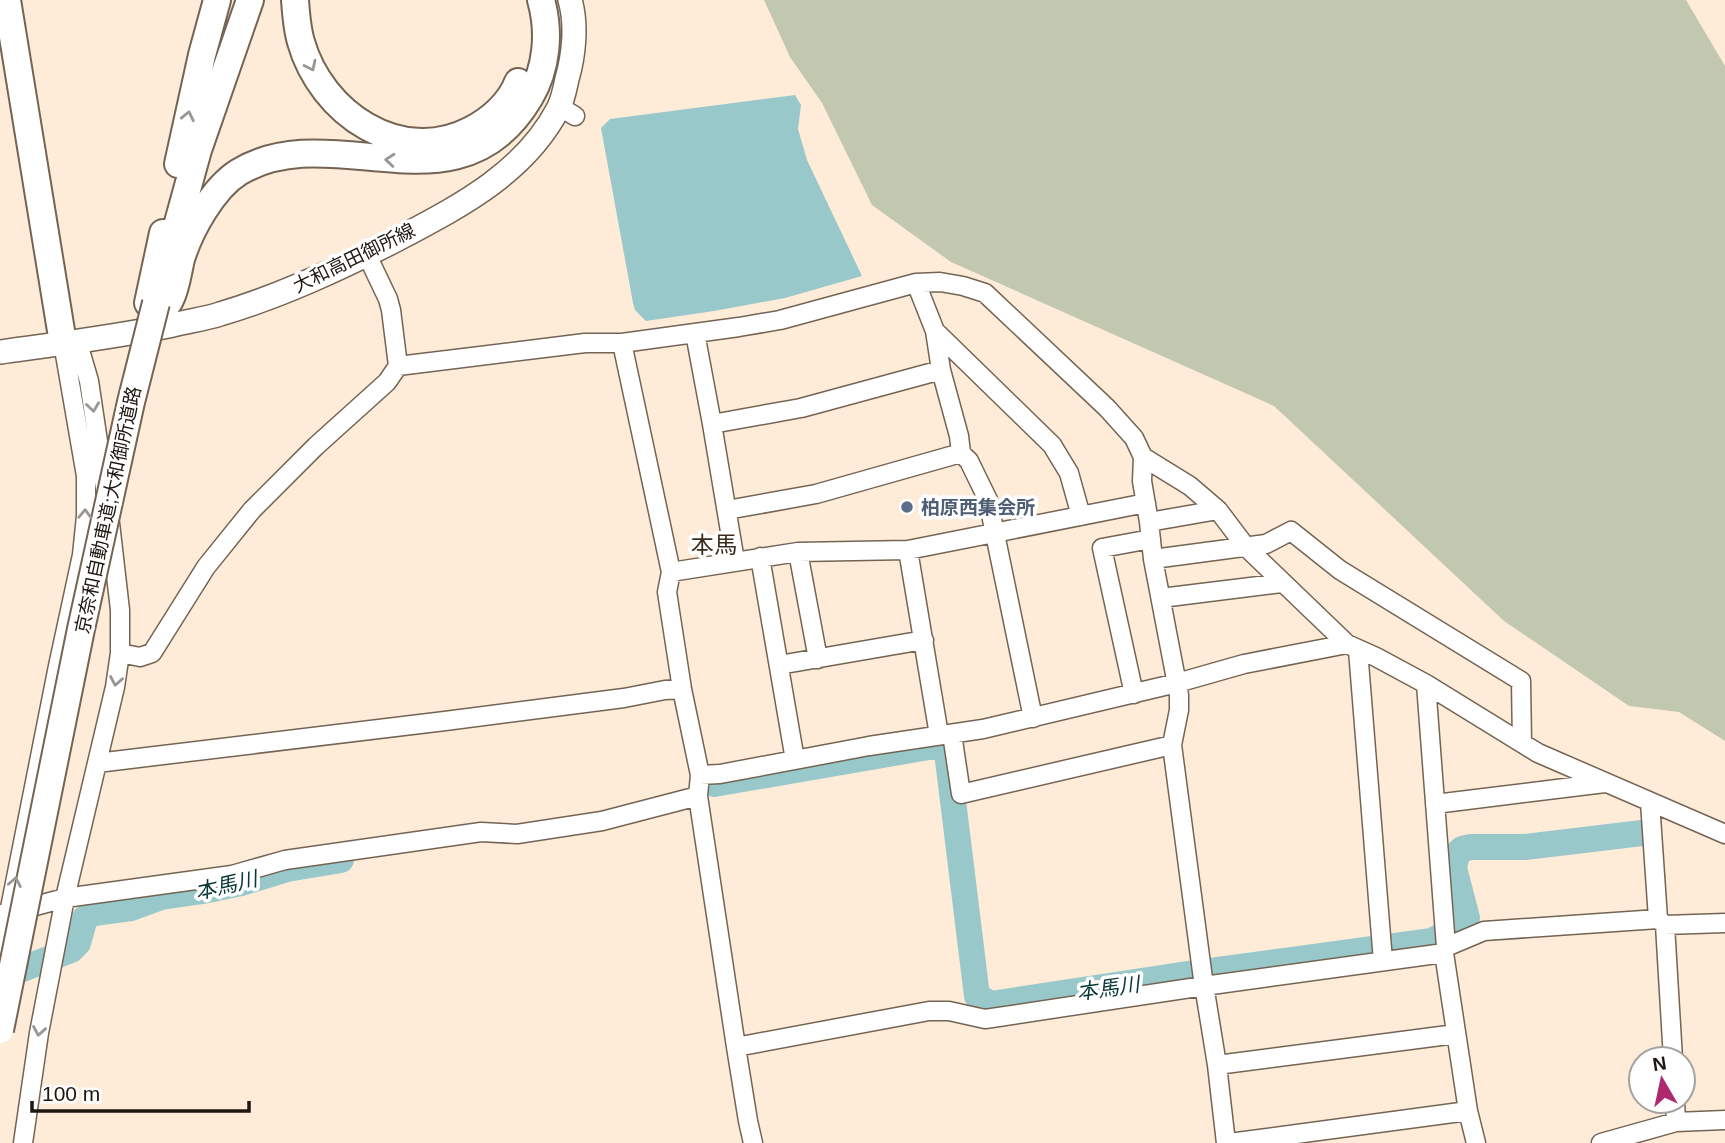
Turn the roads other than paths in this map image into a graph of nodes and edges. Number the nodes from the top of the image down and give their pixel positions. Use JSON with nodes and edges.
{"nodes":[{"id":1,"x":7,"y":0,"type":"edge"},
{"id":2,"x":23,"y":0,"type":"edge"},
{"id":3,"x":217,"y":0,"type":"edge"},
{"id":4,"x":250,"y":0,"type":"edge"},
{"id":5,"x":295,"y":0,"type":"edge"},
{"id":6,"x":522,"y":0,"type":"edge"},
{"id":7,"x":541,"y":0,"type":"edge"},
{"id":8,"x":570,"y":0,"type":"edge"},
{"id":9,"x":367,"y":255,"type":"junction"},
{"id":10,"x":916,"y":283,"type":"junction"},
{"id":11,"x":156,"y":307,"type":"junction"},
{"id":12,"x":935,"y":331,"type":"junction"},
{"id":13,"x":695,"y":333,"type":"junction"},
{"id":14,"x":70,"y":342,"type":"junction"},
{"id":15,"x":622,"y":343,"type":"junction"},
{"id":16,"x":0,"y":352,"type":"edge"},
{"id":17,"x":398,"y":366,"type":"junction"},
{"id":18,"x":941,"y":370,"type":"junction"},
{"id":19,"x":712,"y":424,"type":"junction"},
{"id":20,"x":961,"y":453,"type":"junction"},
{"id":21,"x":1143,"y":457,"type":"junction"},
{"id":22,"x":1146,"y":503,"type":"junction"},
{"id":23,"x":727,"y":510,"type":"junction"},
{"id":24,"x":1219,"y":510,"type":"junction"},
{"id":25,"x":1082,"y":516,"type":"junction"},
{"id":26,"x":1150,"y":530,"type":"junction"},
{"id":27,"x":995,"y":533,"type":"junction"},
{"id":28,"x":1245,"y":547,"type":"junction"},
{"id":29,"x":908,"y":550,"type":"junction"},
{"id":30,"x":798,"y":552,"type":"junction"},
{"id":31,"x":760,"y":557,"type":"junction"},
{"id":32,"x":1153,"y":559,"type":"junction"},
{"id":33,"x":735,"y":561,"type":"junction"},
{"id":34,"x":671,"y":572,"type":"junction"},
{"id":35,"x":1282,"y":583,"type":"junction"},
{"id":36,"x":1161,"y":598,"type":"junction"},
{"id":37,"x":924,"y":640,"type":"junction"},
{"id":38,"x":1352,"y":647,"type":"junction"},
{"id":39,"x":120,"y":653,"type":"junction"},
{"id":40,"x":818,"y":659,"type":"junction"},
{"id":41,"x":779,"y":666,"type":"junction"},
{"id":42,"x":1177,"y":683,"type":"junction"},
{"id":43,"x":1426,"y":684,"type":"junction"},
{"id":44,"x":682,"y":689,"type":"junction"},
{"id":45,"x":1134,"y":694,"type":"junction"},
{"id":46,"x":1033,"y":718,"type":"junction"},
{"id":47,"x":946,"y":734,"type":"junction"},
{"id":48,"x":1522,"y":743,"type":"junction"},
{"id":49,"x":1171,"y":745,"type":"junction"},
{"id":50,"x":795,"y":760,"type":"junction"},
{"id":51,"x":97,"y":763,"type":"junction"},
{"id":52,"x":1606,"y":783,"type":"junction"},
{"id":53,"x":699,"y":786,"type":"junction"},
{"id":54,"x":1650,"y":802,"type":"junction"},
{"id":55,"x":1434,"y":804,"type":"junction"},
{"id":56,"x":1725,"y":834,"type":"edge"},
{"id":57,"x":65,"y":898,"type":"junction"},
{"id":58,"x":5,"y":913,"type":"edge"},
{"id":59,"x":1662,"y":922,"type":"junction"},
{"id":60,"x":1725,"y":923,"type":"edge"},
{"id":61,"x":1445,"y":941,"type":"junction"},
{"id":62,"x":0,"y":948,"type":"edge"},
{"id":63,"x":1382,"y":951,"type":"junction"},
{"id":64,"x":1203,"y":976,"type":"junction"},
{"id":65,"x":0,"y":1030,"type":"edge"},
{"id":66,"x":1456,"y":1034,"type":"junction"},
{"id":67,"x":1672,"y":1045,"type":"edge"},
{"id":68,"x":736,"y":1047,"type":"junction"},
{"id":69,"x":1217,"y":1065,"type":"junction"},
{"id":70,"x":1468,"y":1111,"type":"junction"},
{"id":71,"x":1676,"y":1115,"type":"edge"},
{"id":72,"x":1676,"y":1122,"type":"junction"},
{"id":73,"x":1721,"y":1125,"type":"edge"},
{"id":74,"x":23,"y":1143,"type":"edge"},
{"id":75,"x":753,"y":1143,"type":"edge"},
{"id":76,"x":1227,"y":1143,"type":"edge"},
{"id":77,"x":1476,"y":1143,"type":"edge"},
{"id":78,"x":1601,"y":1143,"type":"edge"}],
"edges":[{"from":1,"to":14,"type":"highway"},
{"from":2,"to":14,"type":"highway"},
{"from":11,"to":3,"type":"highway","one_way":true},
{"from":4,"to":11,"type":"highway","name":"京奈和自動車道;大和御所道路"},
{"from":5,"to":6,"type":"highway","one_way":true},
{"from":7,"to":11,"type":"highway","one_way":true},
{"from":8,"to":9,"type":"main road","name":"大和高田御所線"},
{"from":9,"to":14,"type":"main road","name":"大和高田御所線"},
{"from":9,"to":17,"type":"street"},
{"from":10,"to":12,"type":"street"},
{"from":10,"to":13,"type":"street"},
{"from":10,"to":21,"type":"street"},
{"from":11,"to":65,"type":"highway","name":"京奈和自動車道;大和御所道路","bridge":true},
{"from":12,"to":18,"type":"street"},
{"from":12,"to":25,"type":"street"},
{"from":13,"to":15,"type":"street"},
{"from":13,"to":19,"type":"street"},
{"from":14,"to":16,"type":"main road","name":"大和高田御所線"},
{"from":14,"to":39,"type":"street","one_way":true},
{"from":58,"to":14,"type":"street","one_way":true},
{"from":15,"to":17,"type":"street"},
{"from":15,"to":34,"type":"street"},
{"from":17,"to":39,"type":"street"},
{"from":18,"to":19,"type":"street"},
{"from":18,"to":20,"type":"street"},
{"from":19,"to":23,"type":"street"},
{"from":20,"to":23,"type":"street"},
{"from":20,"to":27,"type":"street"},
{"from":21,"to":22,"type":"street"},
{"from":21,"to":24,"type":"street"},
{"from":22,"to":25,"type":"street"},
{"from":22,"to":26,"type":"street"},
{"from":23,"to":33,"type":"street"},
{"from":24,"to":26,"type":"street"},
{"from":24,"to":28,"type":"street"},
{"from":25,"to":27,"type":"street"},
{"from":26,"to":32,"type":"street"},
{"from":26,"to":45,"type":"street"},
{"from":27,"to":29,"type":"street"},
{"from":27,"to":46,"type":"street"},
{"from":28,"to":32,"type":"street"},
{"from":28,"to":35,"type":"street"},
{"from":28,"to":48,"type":"street"},
{"from":29,"to":30,"type":"street"},
{"from":29,"to":37,"type":"street"},
{"from":30,"to":31,"type":"street"},
{"from":30,"to":40,"type":"street"},
{"from":31,"to":33,"type":"street"},
{"from":31,"to":41,"type":"street"},
{"from":32,"to":36,"type":"street"},
{"from":33,"to":34,"type":"street"},
{"from":34,"to":44,"type":"street"},
{"from":35,"to":36,"type":"street"},
{"from":35,"to":38,"type":"street"},
{"from":36,"to":42,"type":"street"},
{"from":37,"to":40,"type":"street"},
{"from":37,"to":47,"type":"street"},
{"from":38,"to":42,"type":"street"},
{"from":38,"to":43,"type":"street"},
{"from":38,"to":63,"type":"street"},
{"from":39,"to":51,"type":"street","one_way":true},
{"from":40,"to":41,"type":"street"},
{"from":41,"to":50,"type":"street"},
{"from":42,"to":45,"type":"street"},
{"from":42,"to":49,"type":"street"},
{"from":43,"to":48,"type":"street"},
{"from":43,"to":55,"type":"street"},
{"from":44,"to":51,"type":"street"},
{"from":44,"to":53,"type":"street"},
{"from":45,"to":46,"type":"street"},
{"from":46,"to":47,"type":"street"},
{"from":47,"to":49,"type":"street"},
{"from":47,"to":50,"type":"street"},
{"from":48,"to":52,"type":"street"},
{"from":49,"to":64,"type":"street"},
{"from":50,"to":53,"type":"street"},
{"from":51,"to":57,"type":"street"},
{"from":52,"to":54,"type":"street"},
{"from":52,"to":55,"type":"street"},
{"from":53,"to":57,"type":"street"},
{"from":53,"to":68,"type":"street"},
{"from":54,"to":56,"type":"street"},
{"from":54,"to":59,"type":"street"},
{"from":55,"to":61,"type":"street"},
{"from":57,"to":58,"type":"street"},
{"from":57,"to":74,"type":"street","one_way":true},
{"from":58,"to":62,"type":"street"},
{"from":59,"to":60,"type":"street"},
{"from":59,"to":61,"type":"street"},
{"from":59,"to":67,"type":"street"},
{"from":61,"to":63,"type":"street"},
{"from":61,"to":66,"type":"street"},
{"from":63,"to":64,"type":"street"},
{"from":64,"to":68,"type":"street"},
{"from":64,"to":69,"type":"street"},
{"from":66,"to":69,"type":"street"},
{"from":66,"to":70,"type":"street"},
{"from":68,"to":75,"type":"street"},
{"from":69,"to":76,"type":"street"},
{"from":70,"to":76,"type":"street"},
{"from":70,"to":77,"type":"street"},
{"from":71,"to":72,"type":"street"},
{"from":72,"to":73,"type":"street"},
{"from":72,"to":78,"type":"street"}]}
